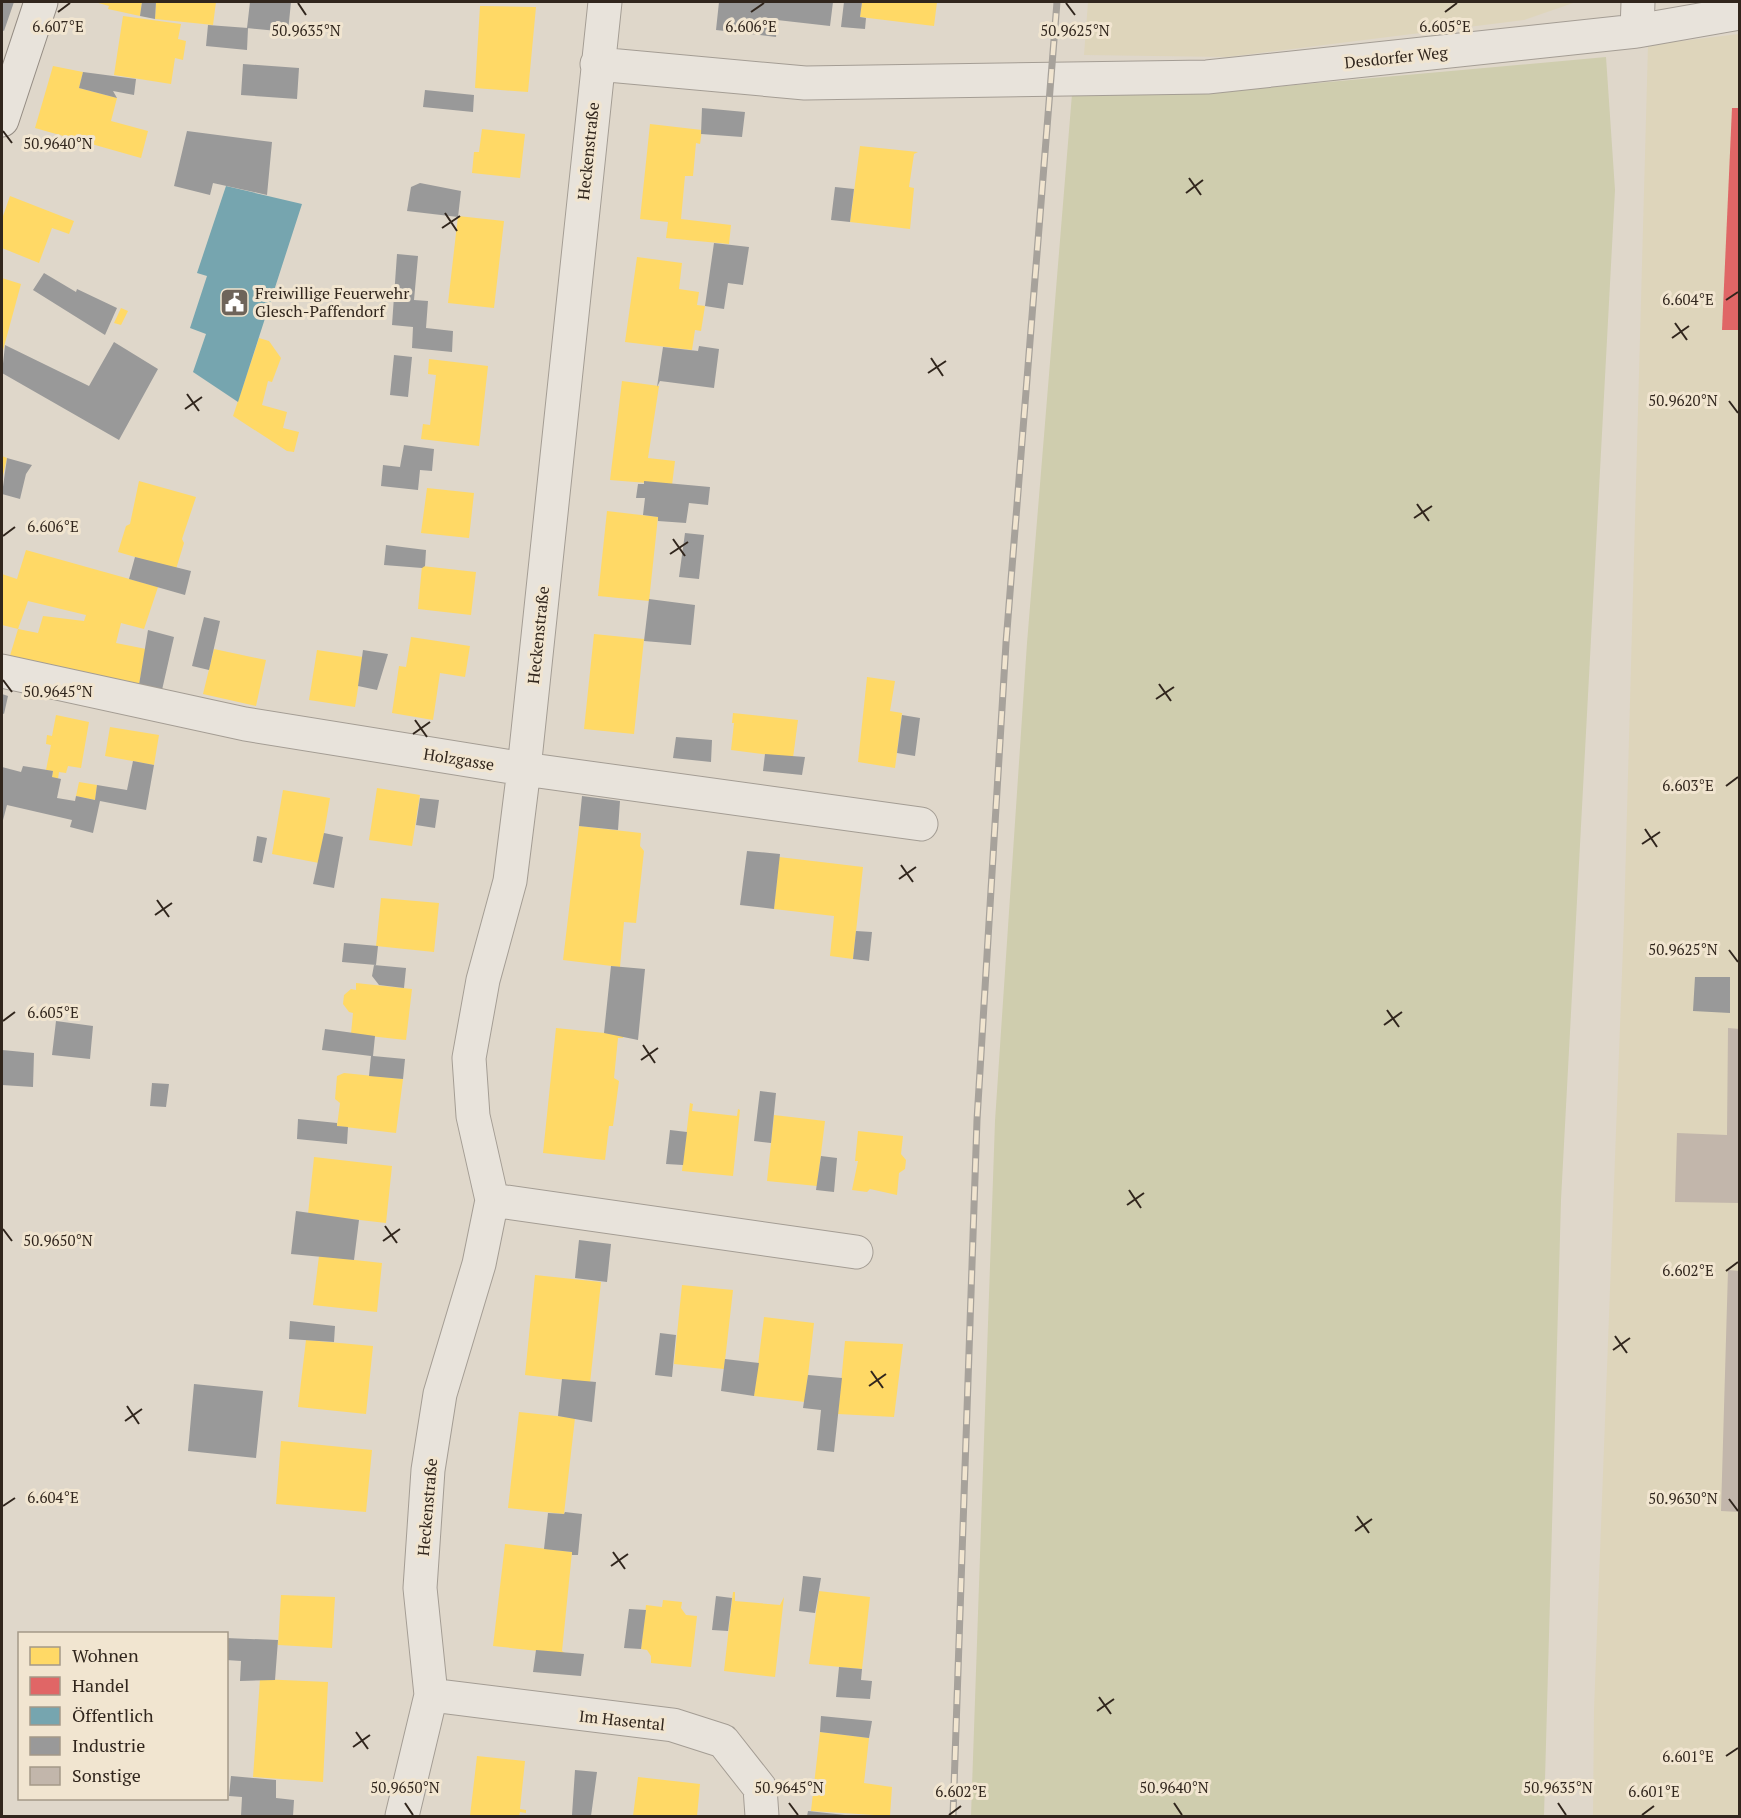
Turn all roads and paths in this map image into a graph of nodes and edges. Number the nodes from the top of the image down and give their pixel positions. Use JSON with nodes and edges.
{"nodes":[{"id":1,"x":41,"y":2,"type":"edge"},
{"id":2,"x":604,"y":2,"type":"edge"},
{"id":3,"x":1740,"y":13,"type":"edge"},
{"id":4,"x":1638,"y":16,"type":"edge"},
{"id":5,"x":597,"y":64,"type":"junction"},
{"id":6,"x":2,"y":120,"type":"edge"},
{"id":7,"x":2,"y":671,"type":"edge"},
{"id":8,"x":524,"y":769,"type":"junction"},
{"id":9,"x":921,"y":824,"type":"dead end"},
{"id":10,"x":492,"y":1200,"type":"junction"},
{"id":11,"x":856,"y":1252,"type":"dead end"},
{"id":12,"x":431,"y":1695,"type":"junction"},
{"id":13,"x":402,"y":1816,"type":"edge"},
{"id":14,"x":762,"y":1816,"type":"edge"}],
"edges":[{"from":1,"to":6,"type":"street"},
{"from":2,"to":5,"type":"street","name":"Heckenstraße"},
{"from":3,"to":4,"type":"street","name":"Desdorfer Weg"},
{"from":4,"to":5,"type":"street","name":"Desdorfer Weg"},
{"from":5,"to":8,"type":"street","name":"Heckenstraße"},
{"from":7,"to":8,"type":"street","name":"Holzgasse"},
{"from":8,"to":9,"type":"street","name":"Holzgasse"},
{"from":8,"to":10,"type":"street","name":"Heckenstraße"},
{"from":10,"to":11,"type":"street"},
{"from":10,"to":12,"type":"street","name":"Heckenstraße"},
{"from":12,"to":13,"type":"street","name":"Heckenstraße"},
{"from":12,"to":14,"type":"street","name":"Im Hasental"}]}
